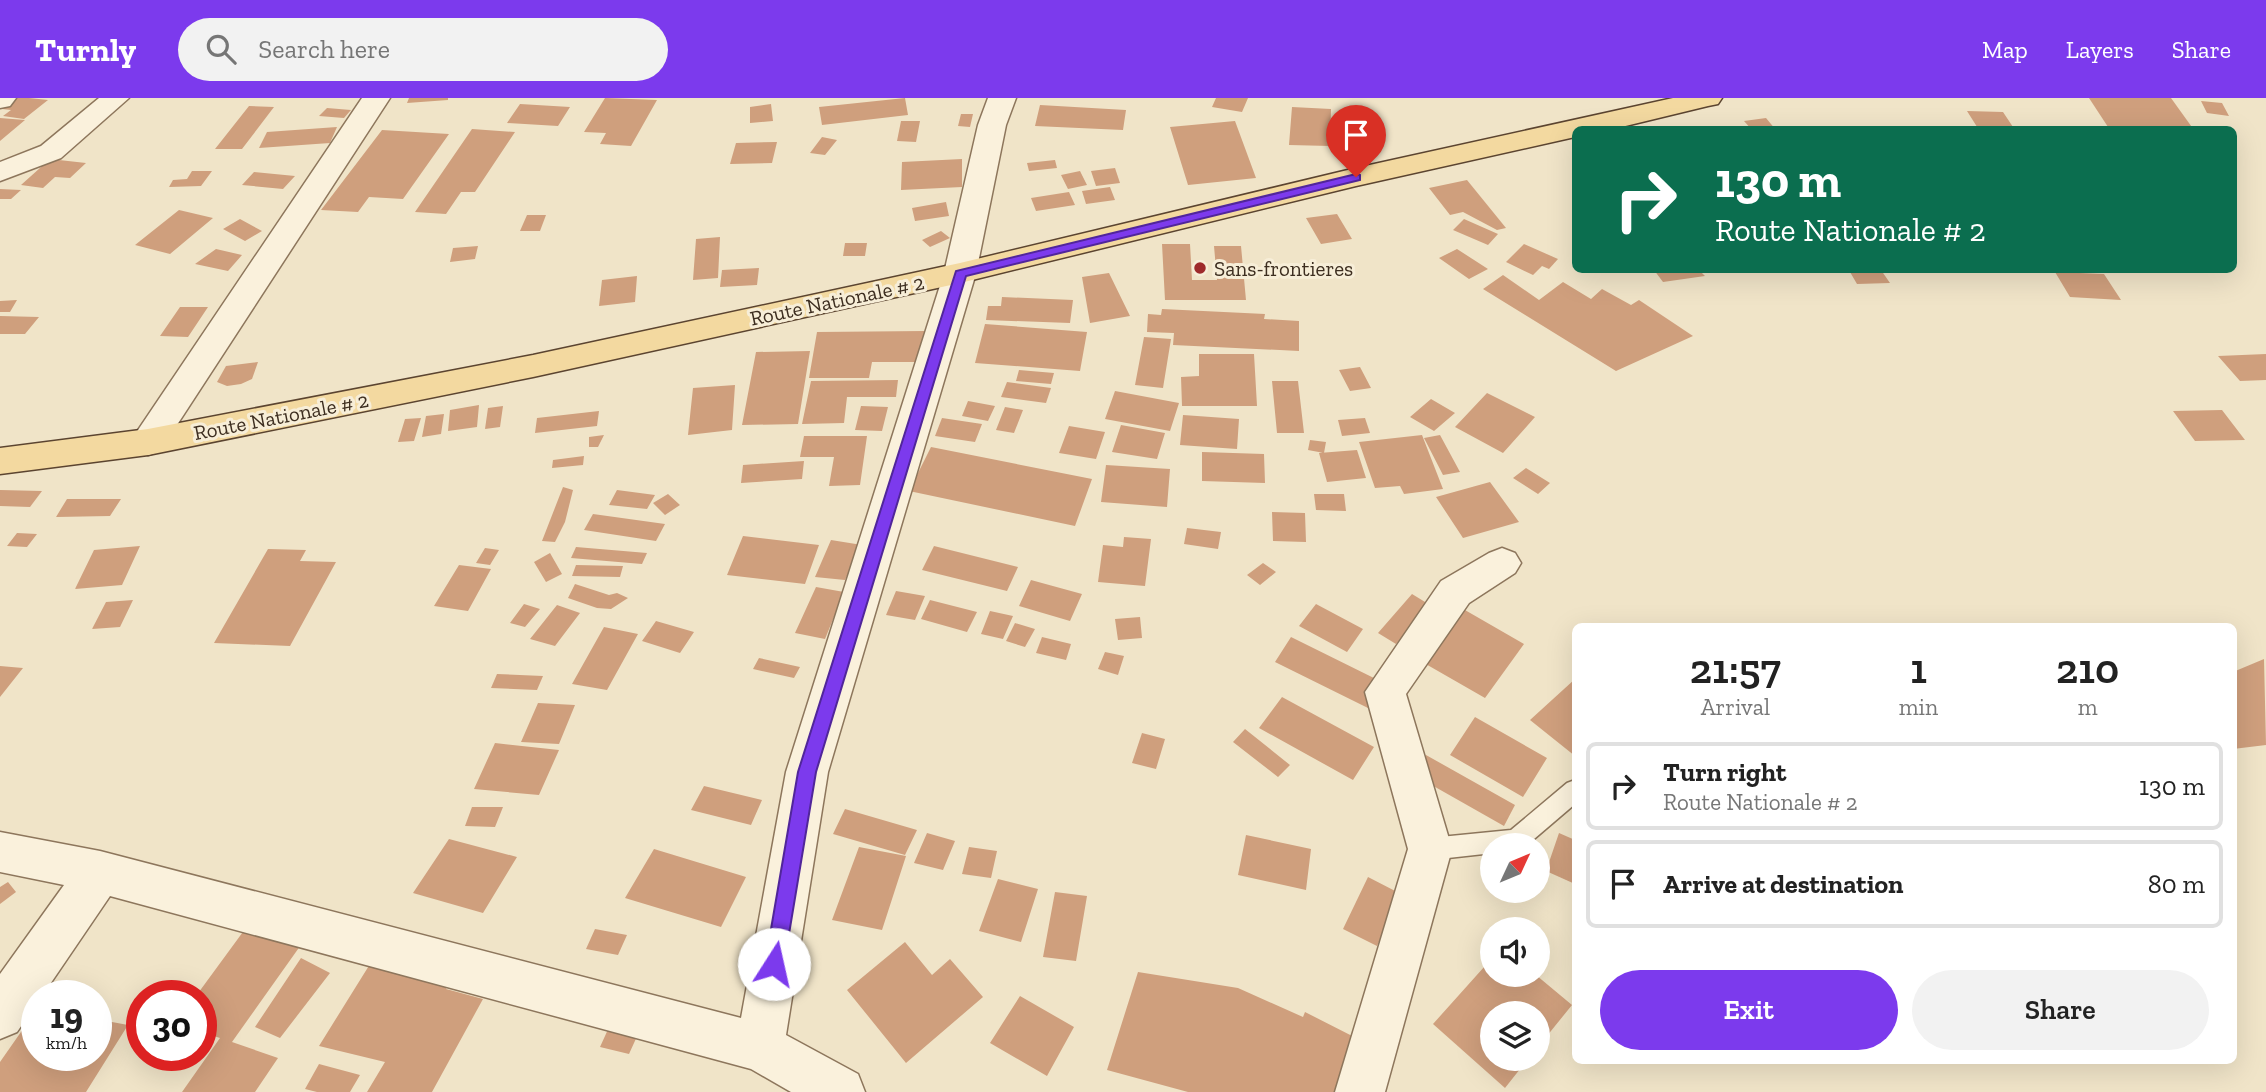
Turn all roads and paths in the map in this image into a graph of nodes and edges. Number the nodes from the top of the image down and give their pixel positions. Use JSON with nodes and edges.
{"nodes":[{"id":1,"x":115,"y":98,"type":"edge"},
{"id":2,"x":376,"y":98,"type":"edge"},
{"id":3,"x":1002,"y":98,"type":"edge"},
{"id":4,"x":1707,"y":98,"type":"edge"},
{"id":5,"x":1588,"y":126,"type":"edge"},
{"id":6,"x":1572,"y":130,"type":"edge"},
{"id":7,"x":0,"y":172,"type":"edge"},
{"id":8,"x":960,"y":274,"type":"junction"},
{"id":9,"x":148,"y":442,"type":"junction"},
{"id":10,"x":0,"y":461,"type":"edge"},
{"id":11,"x":1502,"y":564,"type":"dead end"},
{"id":12,"x":1572,"y":793,"type":"edge"},
{"id":13,"x":1430,"y":849,"type":"junction"},
{"id":14,"x":0,"y":852,"type":"edge"},
{"id":15,"x":100,"y":872,"type":"junction"},
{"id":16,"x":0,"y":1015,"type":"edge"},
{"id":17,"x":760,"y":1047,"type":"junction"},
{"id":18,"x":840,"y":1092,"type":"edge"},
{"id":19,"x":1360,"y":1092,"type":"edge"}],
"edges":[{"from":1,"to":7,"type":"street"},
{"from":2,"to":9,"type":"street"},
{"from":3,"to":8,"type":"street"},
{"from":4,"to":5,"type":"main road","name":"Route Nationale # 2"},
{"from":6,"to":8,"type":"main road","name":"Route Nationale # 2"},
{"from":8,"to":9,"type":"main road","name":"Route Nationale # 2"},
{"from":8,"to":17,"type":"street"},
{"from":9,"to":10,"type":"main road","name":"Route Nationale # 2"},
{"from":11,"to":13,"type":"street"},
{"from":12,"to":13,"type":"lane"},
{"from":13,"to":19,"type":"street"},
{"from":14,"to":15,"type":"street"},
{"from":15,"to":16,"type":"street"},
{"from":15,"to":17,"type":"street"},
{"from":17,"to":18,"type":"street"}]}
